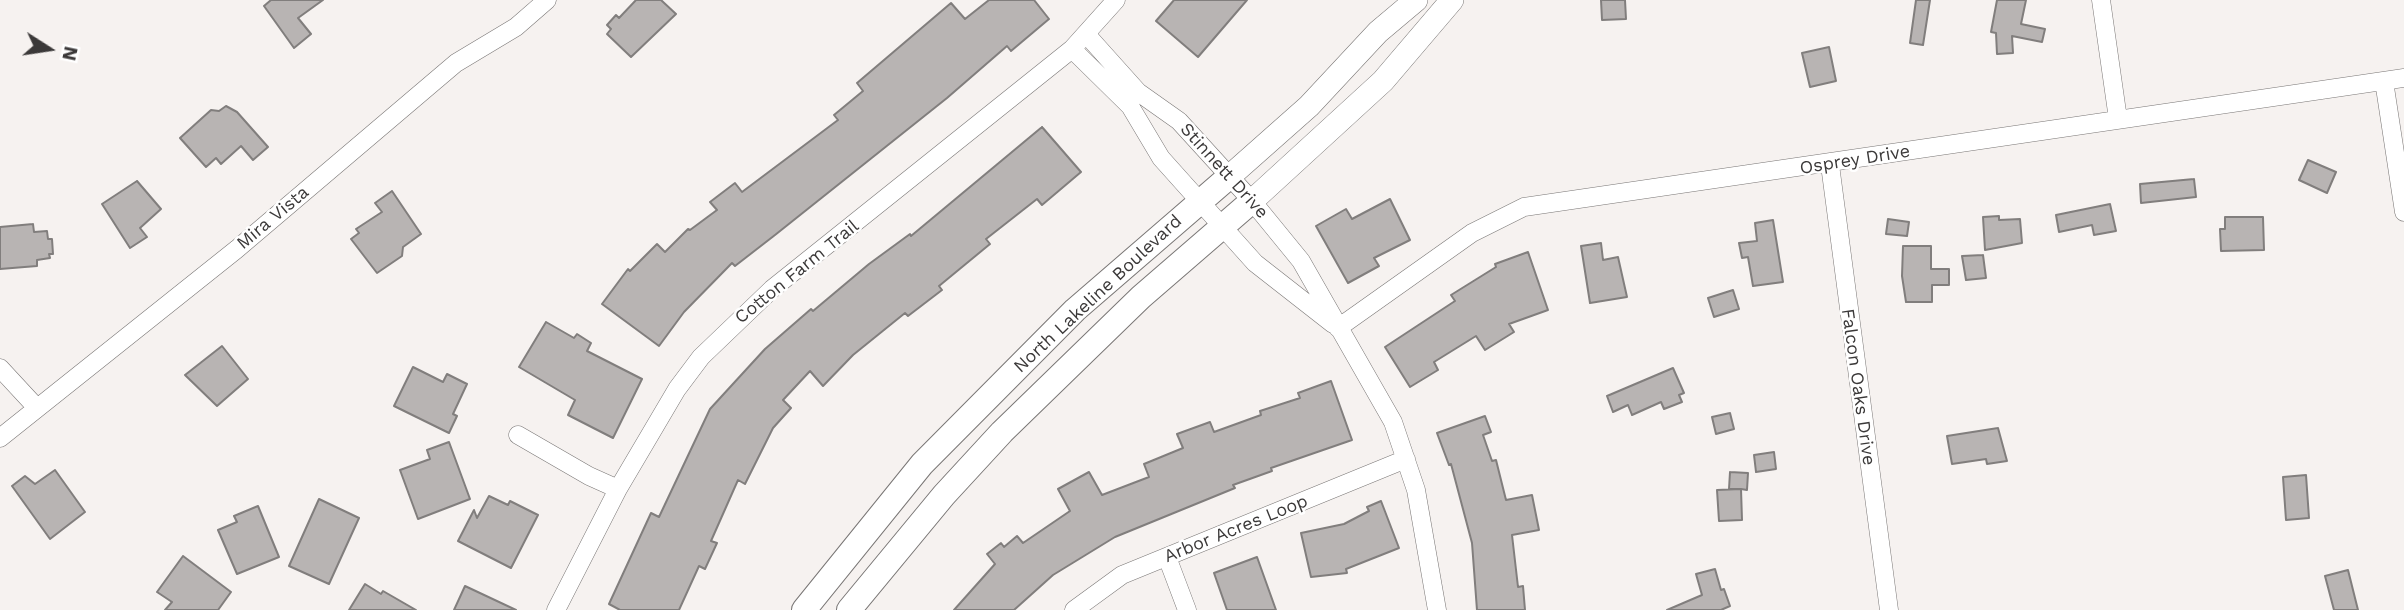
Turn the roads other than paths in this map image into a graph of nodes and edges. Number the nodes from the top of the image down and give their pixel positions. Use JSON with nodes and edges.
{"nodes":[{"id":1,"x":547,"y":0,"type":"edge"},
{"id":2,"x":1116,"y":0,"type":"edge"},
{"id":3,"x":1416,"y":0,"type":"edge"},
{"id":4,"x":1452,"y":0,"type":"edge"},
{"id":5,"x":2101,"y":0,"type":"edge"},
{"id":6,"x":1086,"y":34,"type":"junction"},
{"id":7,"x":1072,"y":49,"type":"junction"},
{"id":8,"x":2404,"y":78,"type":"edge"},
{"id":9,"x":2384,"y":81,"type":"junction"},
{"id":10,"x":2118,"y":120,"type":"junction"},
{"id":11,"x":1830,"y":165,"type":"junction"},
{"id":12,"x":1230,"y":176,"type":"junction"},
{"id":13,"x":1252,"y":201,"type":"junction"},
{"id":14,"x":1198,"y":202,"type":"junction"},
{"id":15,"x":2404,"y":212,"type":"edge"},
{"id":16,"x":1223,"y":226,"type":"junction"},
{"id":17,"x":1338,"y":328,"type":"junction"},
{"id":18,"x":0,"y":368,"type":"edge"},
{"id":19,"x":37,"y":408,"type":"junction"},
{"id":20,"x":518,"y":435,"type":"dead end"},
{"id":21,"x":0,"y":438,"type":"edge"},
{"id":22,"x":1406,"y":459,"type":"junction"},
{"id":23,"x":618,"y":489,"type":"junction"},
{"id":24,"x":1167,"y":557,"type":"junction"},
{"id":25,"x":556,"y":610,"type":"edge"},
{"id":26,"x":804,"y":610,"type":"edge"},
{"id":27,"x":849,"y":610,"type":"edge"},
{"id":28,"x":1074,"y":610,"type":"edge"},
{"id":29,"x":1187,"y":610,"type":"edge"},
{"id":30,"x":1437,"y":610,"type":"edge"},
{"id":31,"x":1889,"y":610,"type":"edge"}],
"edges":[{"from":1,"to":19,"type":"street","name":"Mira Vista"},
{"from":2,"to":6,"type":"street","name":"Cotton Farm Trail"},
{"from":3,"to":12,"type":"street","name":"North Lakeline Boulevard"},
{"from":4,"to":13,"type":"street","name":"North Lakeline Boulevard"},
{"from":5,"to":10,"type":"street"},
{"from":6,"to":7,"type":"street","name":"Cotton Farm Trail"},
{"from":6,"to":12,"type":"street","name":"Stinnett Drive"},
{"from":7,"to":14,"type":"street","name":"Stinnett Drive"},
{"from":7,"to":23,"type":"street","name":"Cotton Farm Trail"},
{"from":8,"to":9,"type":"street","name":"Osprey Drive"},
{"from":9,"to":10,"type":"street","name":"Osprey Drive"},
{"from":9,"to":15,"type":"street"},
{"from":10,"to":11,"type":"street","name":"Osprey Drive"},
{"from":11,"to":17,"type":"street","name":"Osprey Drive"},
{"from":11,"to":31,"type":"street","name":"Falcon Oaks Drive"},
{"from":12,"to":13,"type":"street","name":"Stinnett Drive"},
{"from":12,"to":14,"type":"main road","name":"North Lakeline Boulevard"},
{"from":13,"to":16,"type":"main road","name":"North Lakeline Boulevard"},
{"from":13,"to":17,"type":"street","name":"Stinnett Drive"},
{"from":14,"to":16,"type":"street","name":"Stinnett Drive"},
{"from":14,"to":26,"type":"main road","name":"North Lakeline Boulevard"},
{"from":16,"to":17,"type":"street","name":"Stinnett Drive"},
{"from":16,"to":27,"type":"main road","name":"North Lakeline Boulevard"},
{"from":17,"to":22,"type":"street","name":"Stinnett Drive"},
{"from":18,"to":19,"type":"street"},
{"from":19,"to":21,"type":"street","name":"Mira Vista"},
{"from":20,"to":23,"type":"street"},
{"from":22,"to":24,"type":"street","name":"Arbor Acres Loop"},
{"from":22,"to":30,"type":"street","name":"Stinnett Drive"},
{"from":23,"to":25,"type":"street","name":"Cotton Farm Trail"},
{"from":24,"to":28,"type":"street","name":"Arbor Acres Loop"},
{"from":24,"to":29,"type":"street"}]}
